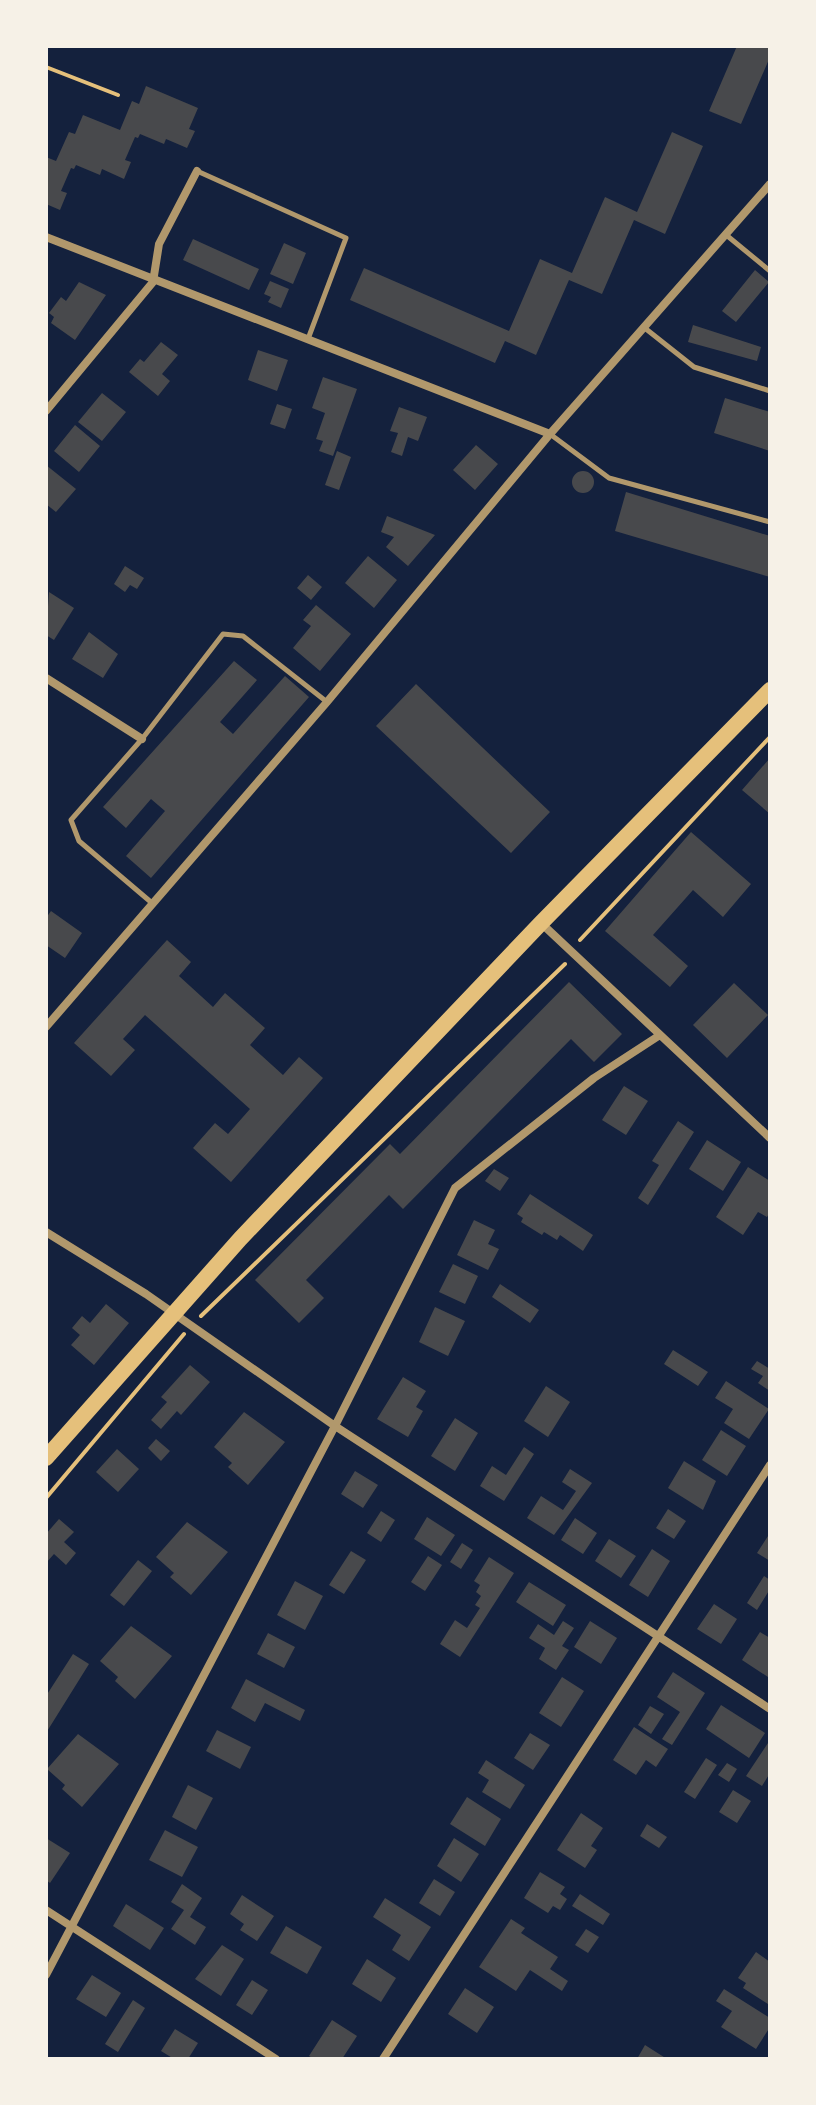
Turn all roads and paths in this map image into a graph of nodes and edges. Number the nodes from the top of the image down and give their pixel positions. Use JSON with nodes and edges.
{"nodes":[{"id":1,"x":46,"y":67,"type":"edge"},
{"id":2,"x":118,"y":95,"type":"dead end"},
{"id":3,"x":197,"y":171,"type":"joint"},
{"id":4,"x":770,"y":184,"type":"edge"},
{"id":5,"x":725,"y":234,"type":"junction"},
{"id":6,"x":46,"y":237,"type":"edge"},
{"id":7,"x":770,"y":271,"type":"edge"},
{"id":8,"x":153,"y":282,"type":"junction"},
{"id":9,"x":646,"y":329,"type":"junction"},
{"id":10,"x":308,"y":340,"type":"junction"},
{"id":11,"x":770,"y":391,"type":"edge"},
{"id":12,"x":46,"y":411,"type":"edge"},
{"id":13,"x":550,"y":434,"type":"junction"},
{"id":14,"x":770,"y":522,"type":"edge"},
{"id":15,"x":46,"y":678,"type":"edge"},
{"id":16,"x":770,"y":690,"type":"edge"},
{"id":17,"x":327,"y":702,"type":"junction"},
{"id":18,"x":770,"y":737,"type":"edge"},
{"id":19,"x":142,"y":739,"type":"junction"},
{"id":20,"x":152,"y":903,"type":"junction"},
{"id":21,"x":541,"y":923,"type":"junction"},
{"id":22,"x":570,"y":951,"type":"junction"},
{"id":23,"x":46,"y":1027,"type":"edge"},
{"id":24,"x":660,"y":1035,"type":"junction"},
{"id":25,"x":770,"y":1138,"type":"edge"},
{"id":26,"x":46,"y":1232,"type":"edge"},
{"id":27,"x":172,"y":1313,"type":"junction"},
{"id":28,"x":191,"y":1326,"type":"junction"},
{"id":29,"x":335,"y":1426,"type":"junction"},
{"id":30,"x":46,"y":1458,"type":"edge"},
{"id":31,"x":770,"y":1465,"type":"edge"},
{"id":32,"x":46,"y":1498,"type":"edge"},
{"id":33,"x":657,"y":1638,"type":"junction"},
{"id":34,"x":770,"y":1709,"type":"edge"},
{"id":35,"x":46,"y":1910,"type":"edge"},
{"id":36,"x":73,"y":1928,"type":"junction"},
{"id":37,"x":46,"y":1975,"type":"edge"},
{"id":38,"x":276,"y":2059,"type":"edge"},
{"id":39,"x":383,"y":2059,"type":"edge"}],
"edges":[{"from":1,"to":2,"type":"path"},
{"from":3,"to":8,"type":"street"},
{"from":3,"to":10,"type":"lane"},
{"from":4,"to":5,"type":"street"},
{"from":5,"to":7,"type":"lane"},
{"from":5,"to":9,"type":"street"},
{"from":6,"to":8,"type":"street"},
{"from":8,"to":10,"type":"street"},
{"from":8,"to":12,"type":"street"},
{"from":9,"to":11,"type":"lane"},
{"from":9,"to":13,"type":"street"},
{"from":10,"to":13,"type":"street"},
{"from":13,"to":14,"type":"lane"},
{"from":13,"to":17,"type":"street"},
{"from":15,"to":19,"type":"street"},
{"from":16,"to":21,"type":"main road"},
{"from":17,"to":19,"type":"lane"},
{"from":17,"to":20,"type":"street"},
{"from":18,"to":22,"type":"path"},
{"from":19,"to":20,"type":"lane"},
{"from":20,"to":23,"type":"street"},
{"from":21,"to":22,"type":"street"},
{"from":21,"to":27,"type":"main road"},
{"from":22,"to":24,"type":"street"},
{"from":22,"to":28,"type":"path"},
{"from":24,"to":25,"type":"street"},
{"from":24,"to":29,"type":"street"},
{"from":26,"to":27,"type":"street"},
{"from":27,"to":28,"type":"street"},
{"from":27,"to":30,"type":"main road"},
{"from":28,"to":29,"type":"street"},
{"from":28,"to":32,"type":"path"},
{"from":29,"to":33,"type":"street"},
{"from":29,"to":36,"type":"street"},
{"from":31,"to":33,"type":"street"},
{"from":33,"to":34,"type":"street"},
{"from":33,"to":39,"type":"street"},
{"from":35,"to":36,"type":"street"},
{"from":36,"to":37,"type":"street"},
{"from":36,"to":38,"type":"street"}]}
